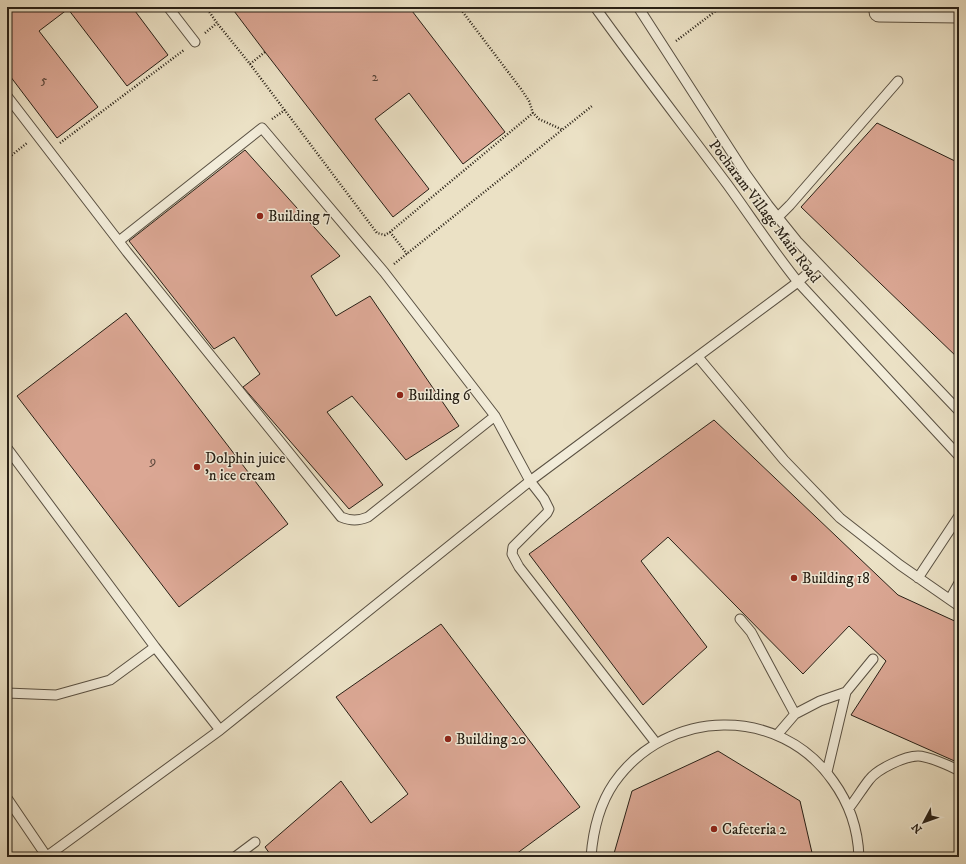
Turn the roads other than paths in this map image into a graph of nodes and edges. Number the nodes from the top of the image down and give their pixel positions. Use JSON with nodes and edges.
{"nodes":[{"id":1,"x":168,"y":7,"type":"edge"},
{"id":2,"x":595,"y":7,"type":"edge"},
{"id":3,"x":638,"y":7,"type":"edge"},
{"id":4,"x":879,"y":12,"type":"dead end"},
{"id":5,"x":959,"y":13,"type":"edge"},
{"id":6,"x":195,"y":42,"type":"road end"},
{"id":7,"x":898,"y":81,"type":"dead end"},
{"id":8,"x":7,"y":96,"type":"edge"},
{"id":9,"x":778,"y":217,"type":"junction"},
{"id":10,"x":119,"y":241,"type":"junction"},
{"id":11,"x":818,"y":264,"type":"junction"},
{"id":12,"x":798,"y":282,"type":"junction"},
{"id":13,"x":698,"y":357,"type":"junction"},
{"id":14,"x":959,"y":411,"type":"edge"},
{"id":15,"x":495,"y":416,"type":"junction"},
{"id":16,"x":7,"y":448,"type":"edge"},
{"id":17,"x":959,"y":456,"type":"edge"},
{"id":18,"x":530,"y":481,"type":"junction"},
{"id":19,"x":959,"y":516,"type":"edge"},
{"id":20,"x":918,"y":578,"type":"junction"},
{"id":21,"x":959,"y":582,"type":"edge"},
{"id":22,"x":950,"y":599,"type":"junction"},
{"id":23,"x":959,"y":606,"type":"edge"},
{"id":24,"x":740,"y":619,"type":"dead end"},
{"id":25,"x":155,"y":647,"type":"junction"},
{"id":26,"x":873,"y":659,"type":"dead end"},
{"id":27,"x":846,"y":692,"type":"junction"},
{"id":28,"x":7,"y":693,"type":"edge"},
{"id":29,"x":795,"y":714,"type":"junction"},
{"id":30,"x":220,"y":730,"type":"junction"},
{"id":31,"x":777,"y":735,"type":"junction"},
{"id":32,"x":656,"y":743,"type":"junction"},
{"id":33,"x":959,"y":771,"type":"edge"},
{"id":34,"x":827,"y":772,"type":"junction"},
{"id":35,"x":7,"y":798,"type":"edge"},
{"id":36,"x":849,"y":808,"type":"junction"},
{"id":37,"x":255,"y":842,"type":"dead end"},
{"id":38,"x":46,"y":857,"type":"edge"},
{"id":39,"x":235,"y":857,"type":"edge"},
{"id":40,"x":591,"y":857,"type":"edge"},
{"id":41,"x":858,"y":857,"type":"edge"}],
"edges":[{"from":1,"to":6,"type":"lane"},
{"from":2,"to":12,"type":"lane","name":"Pocharam Village Main Road"},
{"from":3,"to":9,"type":"lane","name":"Pocharam Village Main Road"},
{"from":4,"to":5,"type":"street"},
{"from":7,"to":9,"type":"lane"},
{"from":8,"to":10,"type":"lane"},
{"from":9,"to":11,"type":"lane","name":"Pocharam Village Main Road"},
{"from":10,"to":15,"type":"lane"},
{"from":10,"to":15,"type":"lane"},
{"from":11,"to":12,"type":"lane"},
{"from":11,"to":14,"type":"lane","name":"Pocharam Village Main Road"},
{"from":12,"to":13,"type":"lane"},
{"from":12,"to":17,"type":"lane","name":"Pocharam Village Main Road"},
{"from":13,"to":18,"type":"lane"},
{"from":13,"to":20,"type":"lane"},
{"from":15,"to":18,"type":"lane"},
{"from":16,"to":25,"type":"lane"},
{"from":18,"to":30,"type":"lane"},
{"from":18,"to":32,"type":"lane"},
{"from":19,"to":20,"type":"lane"},
{"from":20,"to":22,"type":"lane"},
{"from":21,"to":22,"type":"lane"},
{"from":22,"to":23,"type":"lane"},
{"from":24,"to":29,"type":"lane"},
{"from":25,"to":28,"type":"lane"},
{"from":25,"to":30,"type":"lane"},
{"from":26,"to":27,"type":"lane"},
{"from":27,"to":29,"type":"lane"},
{"from":27,"to":34,"type":"lane"},
{"from":29,"to":31,"type":"lane"},
{"from":30,"to":38,"type":"lane"},
{"from":31,"to":32,"type":"lane"},
{"from":31,"to":34,"type":"lane"},
{"from":32,"to":40,"type":"lane"},
{"from":33,"to":36,"type":"lane"},
{"from":34,"to":36,"type":"lane"},
{"from":35,"to":38,"type":"lane"},
{"from":36,"to":41,"type":"lane"},
{"from":37,"to":39,"type":"lane"}]}
